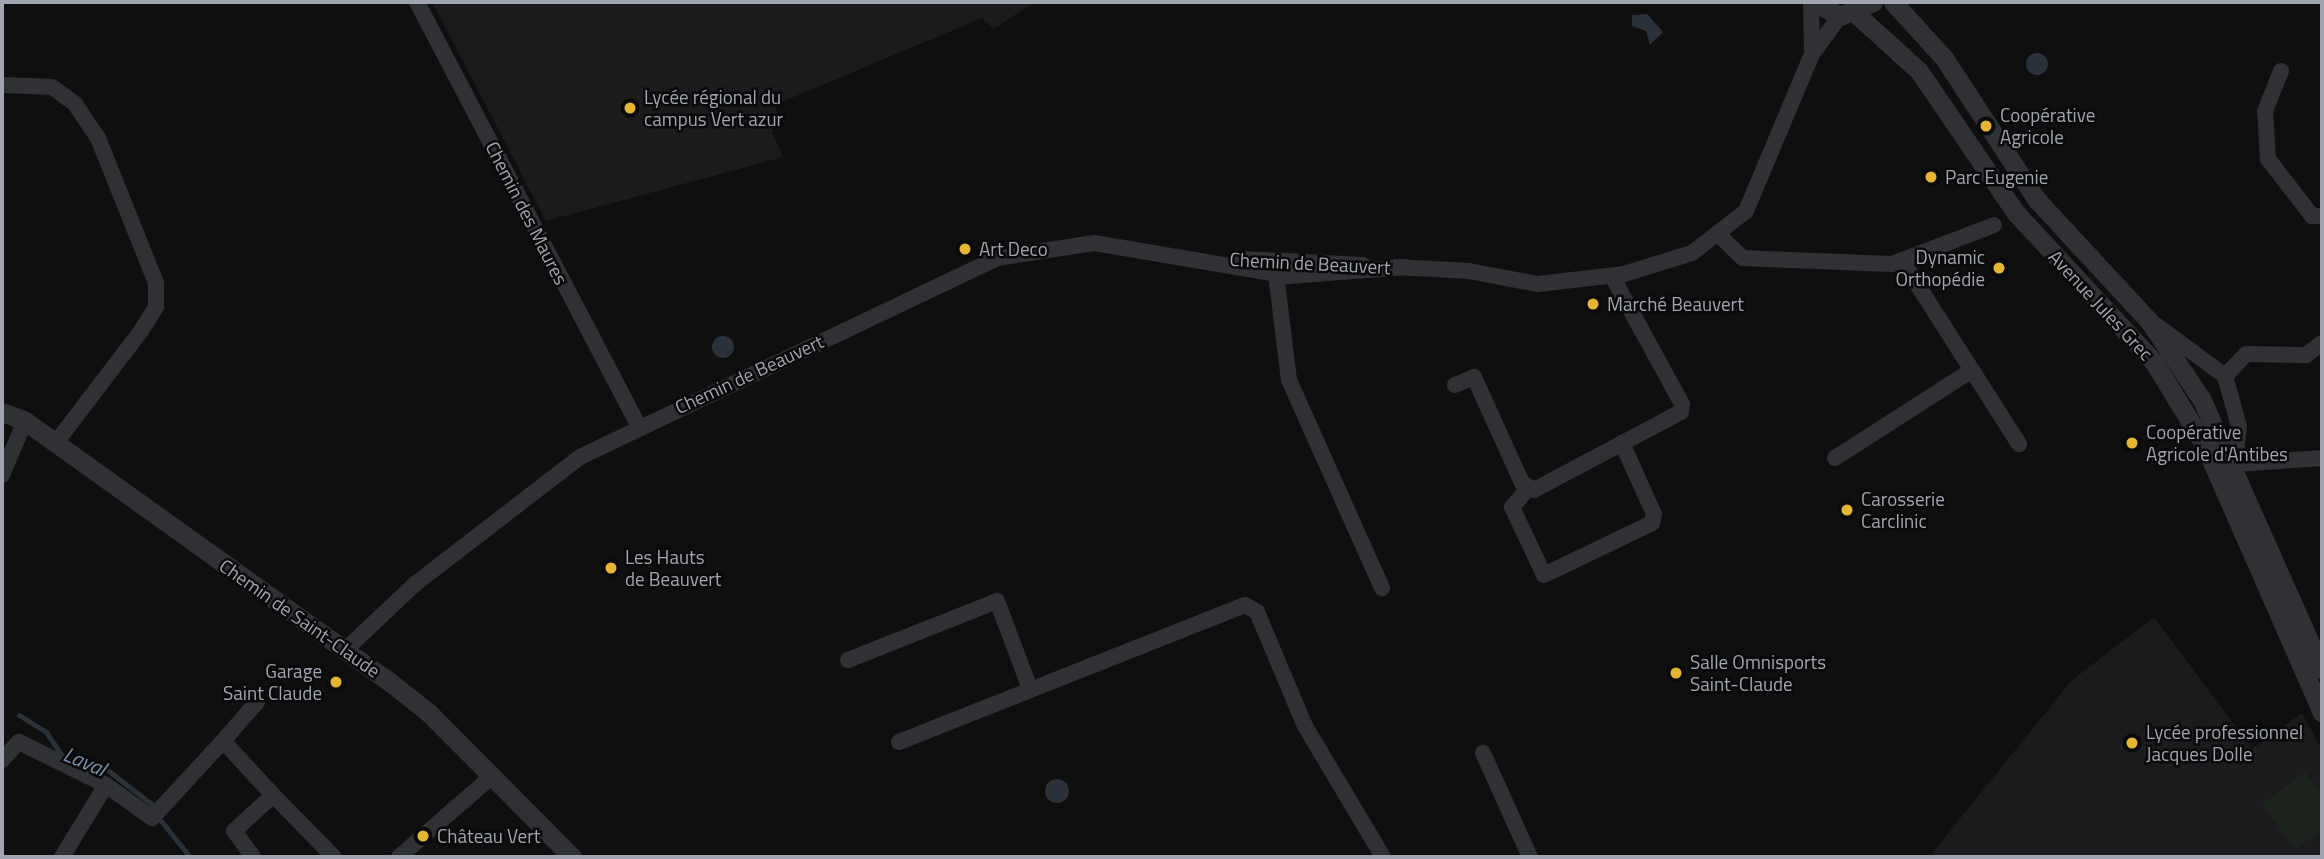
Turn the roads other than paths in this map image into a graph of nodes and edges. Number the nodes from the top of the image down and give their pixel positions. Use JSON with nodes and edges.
{"nodes":[{"id":1,"x":416,"y":2,"type":"edge"},
{"id":2,"x":1812,"y":2,"type":"edge"},
{"id":3,"x":1872,"y":2,"type":"edge"},
{"id":4,"x":1893,"y":2,"type":"edge"},
{"id":5,"x":1848,"y":15,"type":"junction"},
{"id":6,"x":1812,"y":54,"type":"junction"},
{"id":7,"x":2281,"y":71,"type":"dead end"},
{"id":8,"x":2,"y":85,"type":"edge"},
{"id":9,"x":2322,"y":216,"type":"edge"},
{"id":10,"x":1994,"y":225,"type":"dead end"},
{"id":11,"x":1720,"y":236,"type":"junction"},
{"id":12,"x":1214,"y":258,"type":"junction"},
{"id":13,"x":1903,"y":262,"type":"junction"},
{"id":14,"x":1406,"y":267,"type":"junction"},
{"id":15,"x":1276,"y":274,"type":"junction"},
{"id":16,"x":1612,"y":276,"type":"junction"},
{"id":17,"x":2150,"y":322,"type":"junction"},
{"id":18,"x":2322,"y":343,"type":"edge"},
{"id":19,"x":1972,"y":370,"type":"junction"},
{"id":20,"x":2225,"y":376,"type":"junction"},
{"id":21,"x":1455,"y":386,"type":"dead end"},
{"id":22,"x":2,"y":412,"type":"edge"},
{"id":23,"x":25,"y":421,"type":"junction"},
{"id":24,"x":638,"y":425,"type":"junction"},
{"id":25,"x":1622,"y":443,"type":"junction"},
{"id":26,"x":55,"y":444,"type":"junction"},
{"id":27,"x":2020,"y":444,"type":"dead end"},
{"id":28,"x":1835,"y":458,"type":"dead end"},
{"id":29,"x":2322,"y":458,"type":"edge"},
{"id":30,"x":2235,"y":464,"type":"junction"},
{"id":31,"x":2,"y":475,"type":"edge"},
{"id":32,"x":1529,"y":487,"type":"junction"},
{"id":33,"x":1382,"y":588,"type":"dead end"},
{"id":34,"x":344,"y":650,"type":"junction"},
{"id":35,"x":848,"y":660,"type":"dead end"},
{"id":36,"x":2322,"y":670,"type":"edge"},
{"id":37,"x":1030,"y":689,"type":"junction"},
{"id":38,"x":257,"y":702,"type":"dead end"},
{"id":39,"x":2322,"y":712,"type":"edge"},
{"id":40,"x":223,"y":741,"type":"junction"},
{"id":41,"x":899,"y":742,"type":"dead end"},
{"id":42,"x":1483,"y":754,"type":"dead end"},
{"id":43,"x":2,"y":760,"type":"edge"},
{"id":44,"x":490,"y":778,"type":"junction"},
{"id":45,"x":106,"y":785,"type":"junction"},
{"id":46,"x":273,"y":795,"type":"junction"},
{"id":47,"x":564,"y":855,"type":"edge"},
{"id":48,"x":62,"y":857,"type":"edge"},
{"id":49,"x":253,"y":857,"type":"edge"},
{"id":50,"x":334,"y":857,"type":"edge"},
{"id":51,"x":399,"y":857,"type":"edge"},
{"id":52,"x":1383,"y":857,"type":"edge"},
{"id":53,"x":1530,"y":857,"type":"edge"}],
"edges":[{"from":1,"to":24,"type":"street","name":"Chemin des Maures"},
{"from":2,"to":5,"type":"street","name":"Avenue Jules Grec"},
{"from":2,"to":6,"type":"street","name":"Chemin de Beauvert"},
{"from":3,"to":5,"type":"street"},
{"from":4,"to":17,"type":"street","name":"Avenue Jules Grec"},
{"from":5,"to":6,"type":"street","name":"Chemin de Beauvert"},
{"from":5,"to":39,"type":"street","name":"Avenue Jules Grec"},
{"from":6,"to":11,"type":"street","name":"Chemin de Beauvert"},
{"from":7,"to":9,"type":"street"},
{"from":8,"to":26,"type":"street"},
{"from":10,"to":13,"type":"street"},
{"from":11,"to":13,"type":"street"},
{"from":11,"to":16,"type":"street","name":"Chemin de Beauvert"},
{"from":12,"to":14,"type":"street","name":"Chemin de Beauvert"},
{"from":12,"to":15,"type":"street","name":"Chemin de Beauvert"},
{"from":12,"to":24,"type":"street","name":"Chemin de Beauvert"},
{"from":13,"to":19,"type":"street"},
{"from":14,"to":15,"type":"street","name":"Chemin de Beauvert"},
{"from":14,"to":16,"type":"street","name":"Chemin de Beauvert"},
{"from":15,"to":33,"type":"street"},
{"from":16,"to":25,"type":"street"},
{"from":17,"to":20,"type":"street"},
{"from":17,"to":30,"type":"street","name":"Avenue Jules Grec"},
{"from":18,"to":20,"type":"street"},
{"from":19,"to":27,"type":"street"},
{"from":19,"to":28,"type":"street"},
{"from":20,"to":30,"type":"street"},
{"from":21,"to":32,"type":"street"},
{"from":22,"to":23,"type":"street","name":"Chemin de Saint-Claude"},
{"from":23,"to":26,"type":"street","name":"Chemin de Saint-Claude"},
{"from":23,"to":31,"type":"street"},
{"from":24,"to":34,"type":"street","name":"Chemin de Beauvert"},
{"from":25,"to":32,"type":"street"},
{"from":25,"to":32,"type":"street"},
{"from":26,"to":34,"type":"street","name":"Chemin de Saint-Claude"},
{"from":29,"to":30,"type":"street"},
{"from":30,"to":36,"type":"street","name":"Avenue Jules Grec"},
{"from":34,"to":44,"type":"street","name":"Chemin de Saint-Claude"},
{"from":35,"to":37,"type":"street"},
{"from":37,"to":41,"type":"street"},
{"from":37,"to":52,"type":"street"},
{"from":38,"to":40,"type":"street"},
{"from":40,"to":45,"type":"street"},
{"from":40,"to":46,"type":"street"},
{"from":42,"to":53,"type":"street"},
{"from":43,"to":45,"type":"street"},
{"from":44,"to":47,"type":"street","name":"Chemin de Saint-Claude"},
{"from":44,"to":51,"type":"street"},
{"from":45,"to":48,"type":"street"},
{"from":46,"to":49,"type":"street"},
{"from":46,"to":50,"type":"street"}]}
